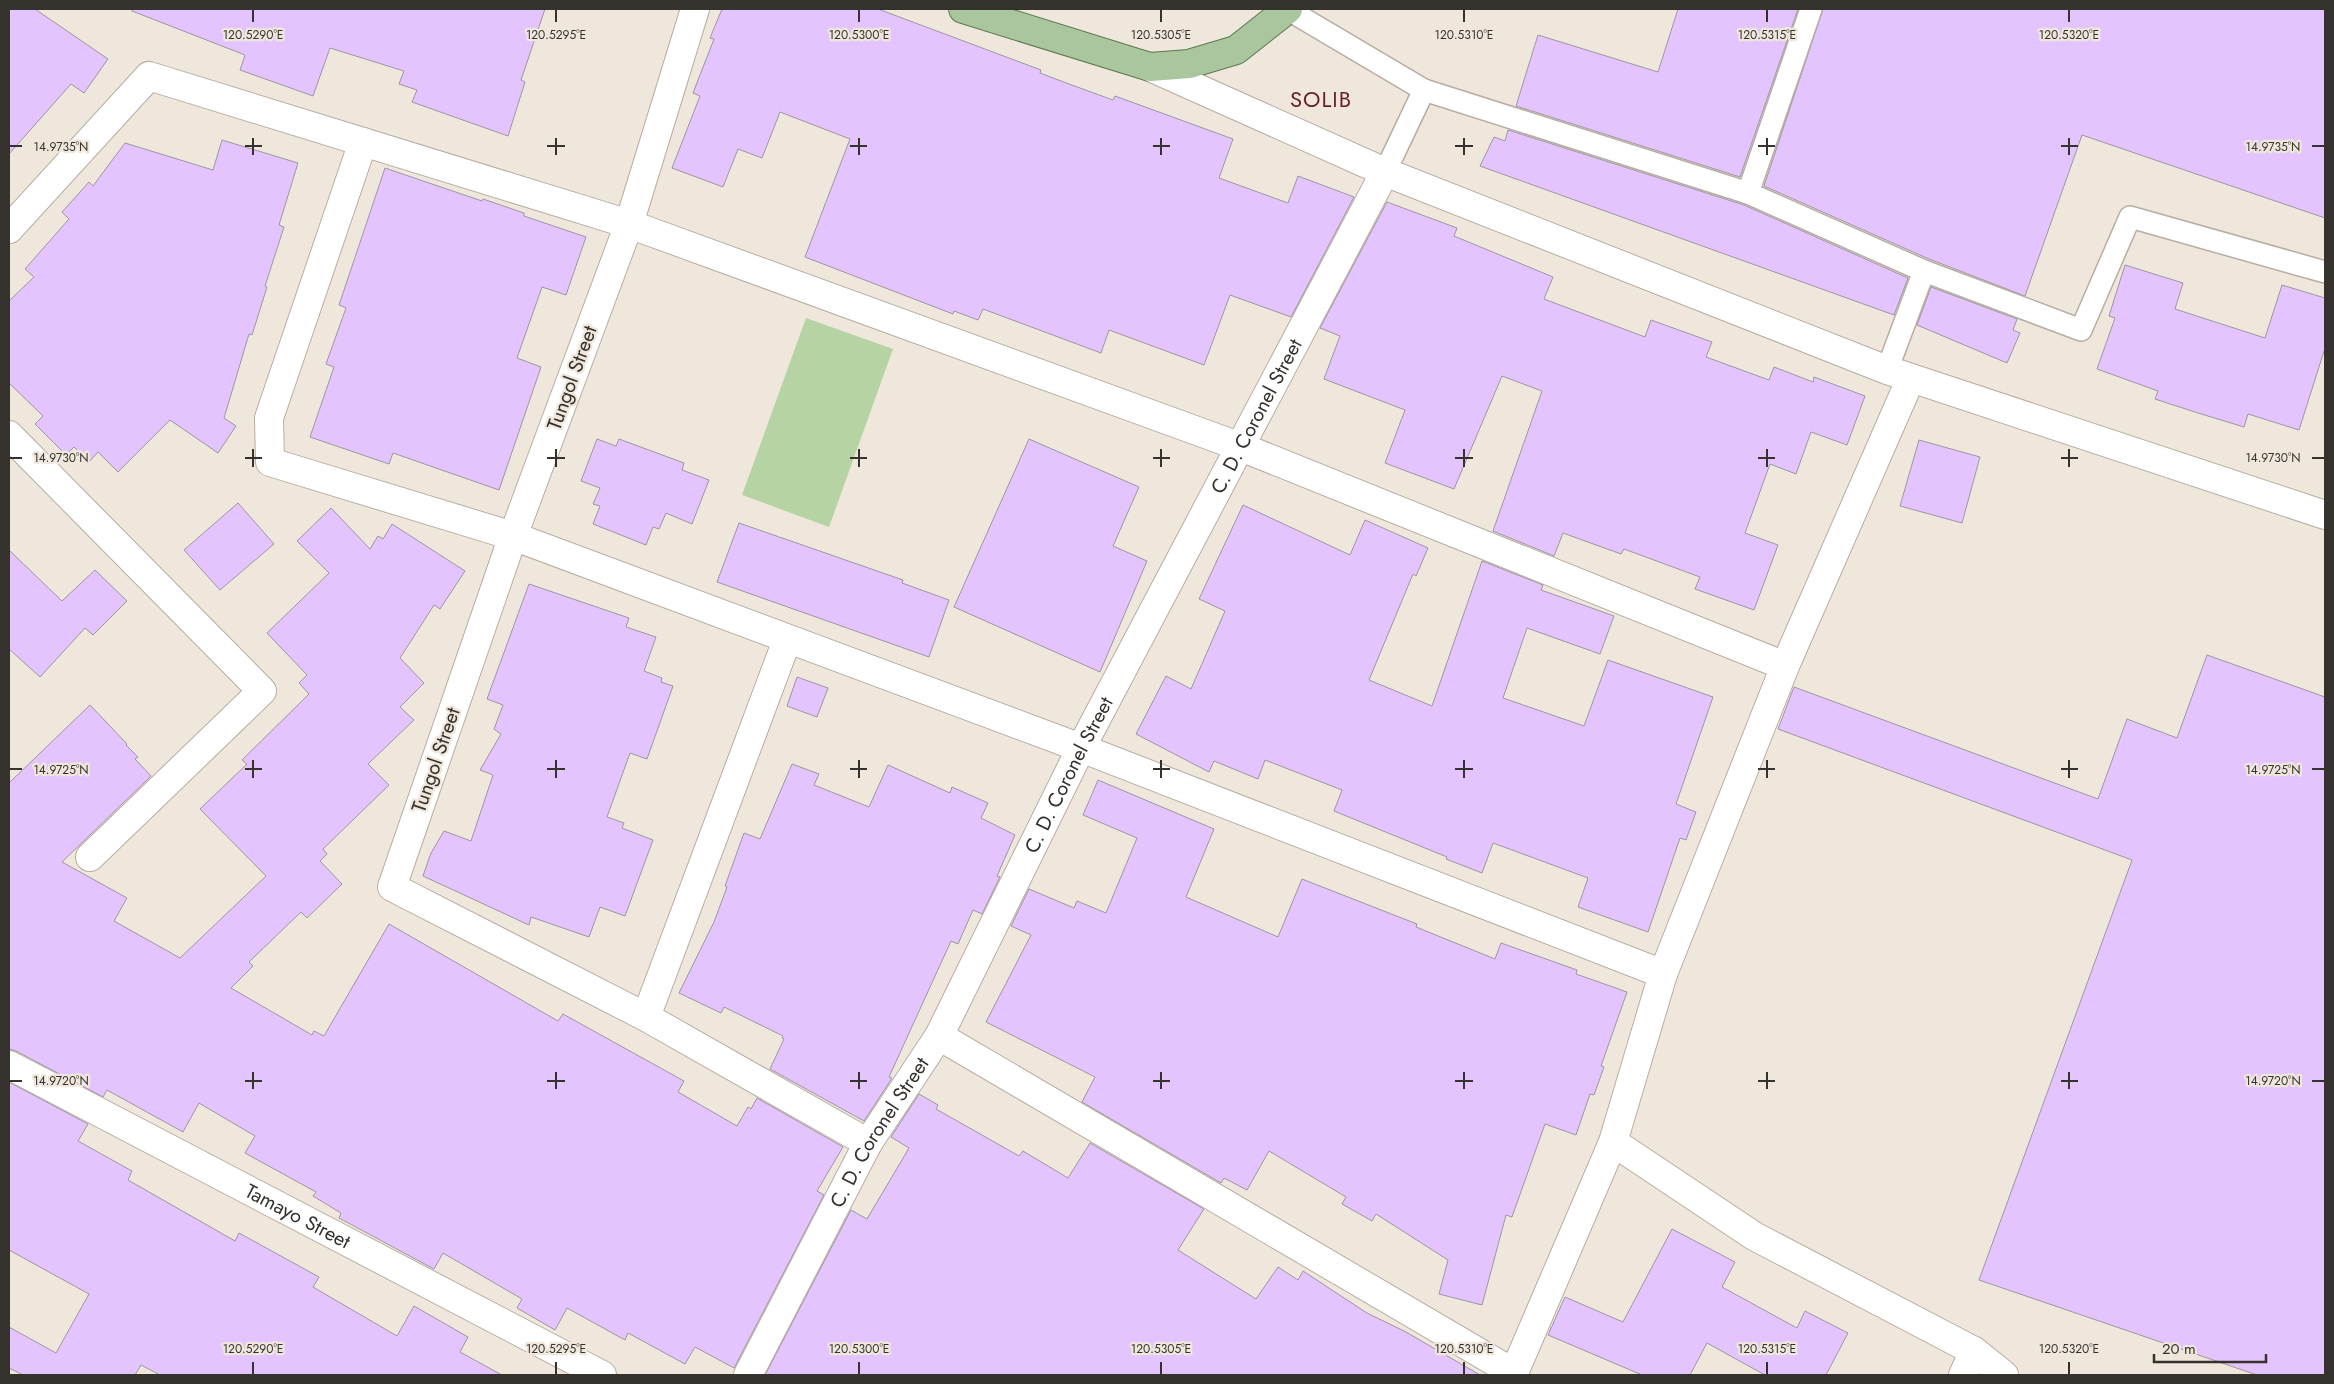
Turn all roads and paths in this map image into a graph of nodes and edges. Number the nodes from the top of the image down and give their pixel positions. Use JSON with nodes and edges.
{"nodes":[{"id":1,"x":695,"y":9,"type":"edge"},
{"id":2,"x":1288,"y":9,"type":"edge"},
{"id":3,"x":1811,"y":9,"type":"edge"},
{"id":4,"x":969,"y":10,"type":"edge"},
{"id":5,"x":1150,"y":67,"type":"junction"},
{"id":6,"x":1424,"y":90,"type":"junction"},
{"id":7,"x":364,"y":142,"type":"junction"},
{"id":8,"x":1385,"y":172,"type":"junction"},
{"id":9,"x":1748,"y":193,"type":"junction"},
{"id":10,"x":629,"y":224,"type":"junction"},
{"id":11,"x":9,"y":229,"type":"edge"},
{"id":12,"x":1924,"y":271,"type":"junction"},
{"id":13,"x":2325,"y":272,"type":"edge"},
{"id":14,"x":1899,"y":374,"type":"junction"},
{"id":15,"x":9,"y":435,"type":"edge"},
{"id":16,"x":1241,"y":447,"type":"junction"},
{"id":17,"x":2325,"y":515,"type":"edge"},
{"id":18,"x":513,"y":536,"type":"junction"},
{"id":19,"x":787,"y":640,"type":"junction"},
{"id":20,"x":1785,"y":666,"type":"junction"},
{"id":21,"x":1081,"y":748,"type":"junction"},
{"id":22,"x":90,"y":857,"type":"dead end"},
{"id":23,"x":1663,"y":974,"type":"junction"},
{"id":24,"x":646,"y":1017,"type":"junction"},
{"id":25,"x":938,"y":1036,"type":"junction"},
{"id":26,"x":9,"y":1065,"type":"edge"},
{"id":27,"x":1613,"y":1142,"type":"junction"},
{"id":28,"x":868,"y":1143,"type":"junction"},
{"id":29,"x":1974,"y":1351,"type":"junction"},
{"id":30,"x":593,"y":1373,"type":"edge"},
{"id":31,"x":748,"y":1375,"type":"edge"},
{"id":32,"x":1963,"y":1375,"type":"edge"},
{"id":33,"x":2004,"y":1375,"type":"edge"}],
"edges":[{"from":1,"to":10,"type":"street","name":"Tungol Street"},
{"from":2,"to":5,"type":"main road"},
{"from":2,"to":6,"type":"lane"},
{"from":3,"to":9,"type":"lane"},
{"from":4,"to":5,"type":"main road"},
{"from":5,"to":8,"type":"street"},
{"from":6,"to":8,"type":"lane"},
{"from":6,"to":9,"type":"lane"},
{"from":7,"to":10,"type":"street"},
{"from":7,"to":11,"type":"street"},
{"from":7,"to":18,"type":"street"},
{"from":8,"to":14,"type":"street"},
{"from":8,"to":16,"type":"street","name":"C. D. Coronel Street"},
{"from":9,"to":12,"type":"lane"},
{"from":10,"to":16,"type":"street"},
{"from":10,"to":18,"type":"street","name":"Tungol Street"},
{"from":12,"to":13,"type":"lane"},
{"from":12,"to":14,"type":"lane"},
{"from":14,"to":17,"type":"street"},
{"from":14,"to":20,"type":"street"},
{"from":15,"to":22,"type":"street"},
{"from":16,"to":20,"type":"street"},
{"from":16,"to":21,"type":"street","name":"C. D. Coronel Street"},
{"from":18,"to":19,"type":"street"},
{"from":18,"to":24,"type":"street","name":"Tungol Street"},
{"from":19,"to":21,"type":"street"},
{"from":19,"to":24,"type":"street"},
{"from":20,"to":23,"type":"street"},
{"from":21,"to":23,"type":"street"},
{"from":21,"to":25,"type":"street","name":"C. D. Coronel Street"},
{"from":23,"to":27,"type":"street"},
{"from":24,"to":28,"type":"street"},
{"from":25,"to":27,"type":"street"},
{"from":25,"to":28,"type":"street","name":"C. D. Coronel Street"},
{"from":26,"to":30,"type":"street","name":"Tamayo Street"},
{"from":27,"to":29,"type":"street"},
{"from":28,"to":31,"type":"street","name":"C. D. Coronel Street"},
{"from":29,"to":32,"type":"street"},
{"from":29,"to":33,"type":"street"}]}
